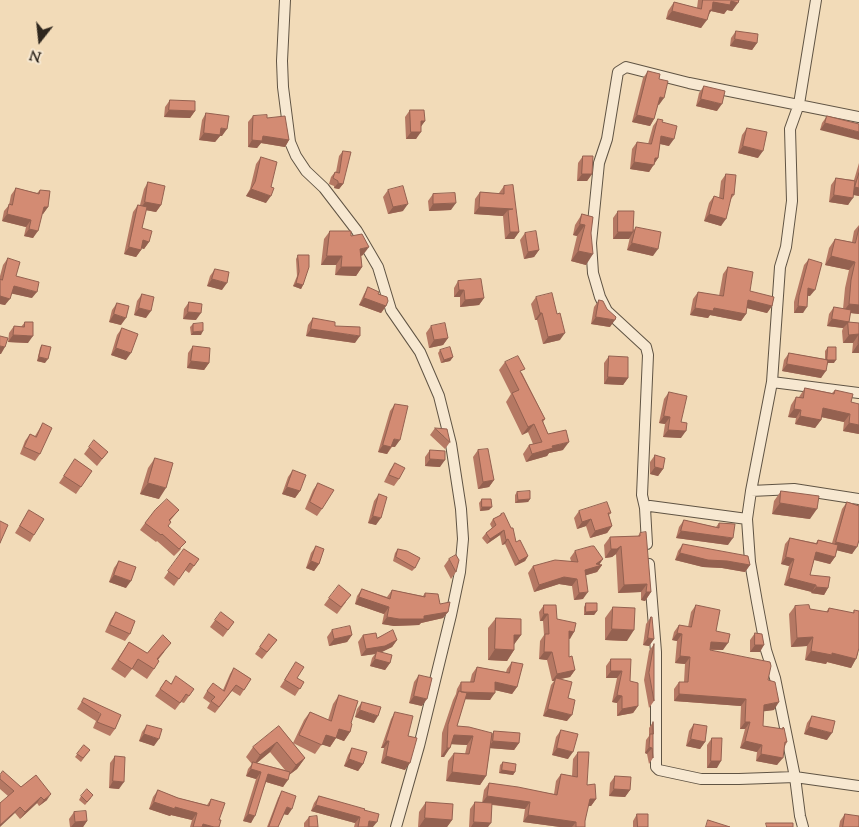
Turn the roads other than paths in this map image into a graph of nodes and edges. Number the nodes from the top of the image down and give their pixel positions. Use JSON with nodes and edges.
{"nodes":[{"id":1,"x":284,"y":0,"type":"edge"},
{"id":2,"x":816,"y":0,"type":"edge"},
{"id":3,"x":799,"y":104,"type":"junction"},
{"id":4,"x":859,"y":118,"type":"edge"},
{"id":5,"x":772,"y":382,"type":"junction"},
{"id":6,"x":859,"y":393,"type":"edge"},
{"id":7,"x":750,"y":491,"type":"junction"},
{"id":8,"x":859,"y":499,"type":"edge"},
{"id":9,"x":646,"y":508,"type":"junction"},
{"id":10,"x":747,"y":519,"type":"junction"},
{"id":11,"x":795,"y":777,"type":"junction"},
{"id":12,"x":859,"y":786,"type":"edge"},
{"id":13,"x":396,"y":827,"type":"edge"},
{"id":14,"x":803,"y":827,"type":"edge"}],
"edges":[{"from":1,"to":13,"type":"street"},
{"from":2,"to":3,"type":"street"},
{"from":3,"to":4,"type":"street"},
{"from":3,"to":5,"type":"street"},
{"from":3,"to":9,"type":"street"},
{"from":5,"to":6,"type":"street"},
{"from":5,"to":7,"type":"street"},
{"from":7,"to":8,"type":"street"},
{"from":7,"to":10,"type":"street"},
{"from":9,"to":10,"type":"street"},
{"from":9,"to":11,"type":"street"},
{"from":10,"to":11,"type":"street"},
{"from":11,"to":12,"type":"street"},
{"from":11,"to":14,"type":"street"}]}
